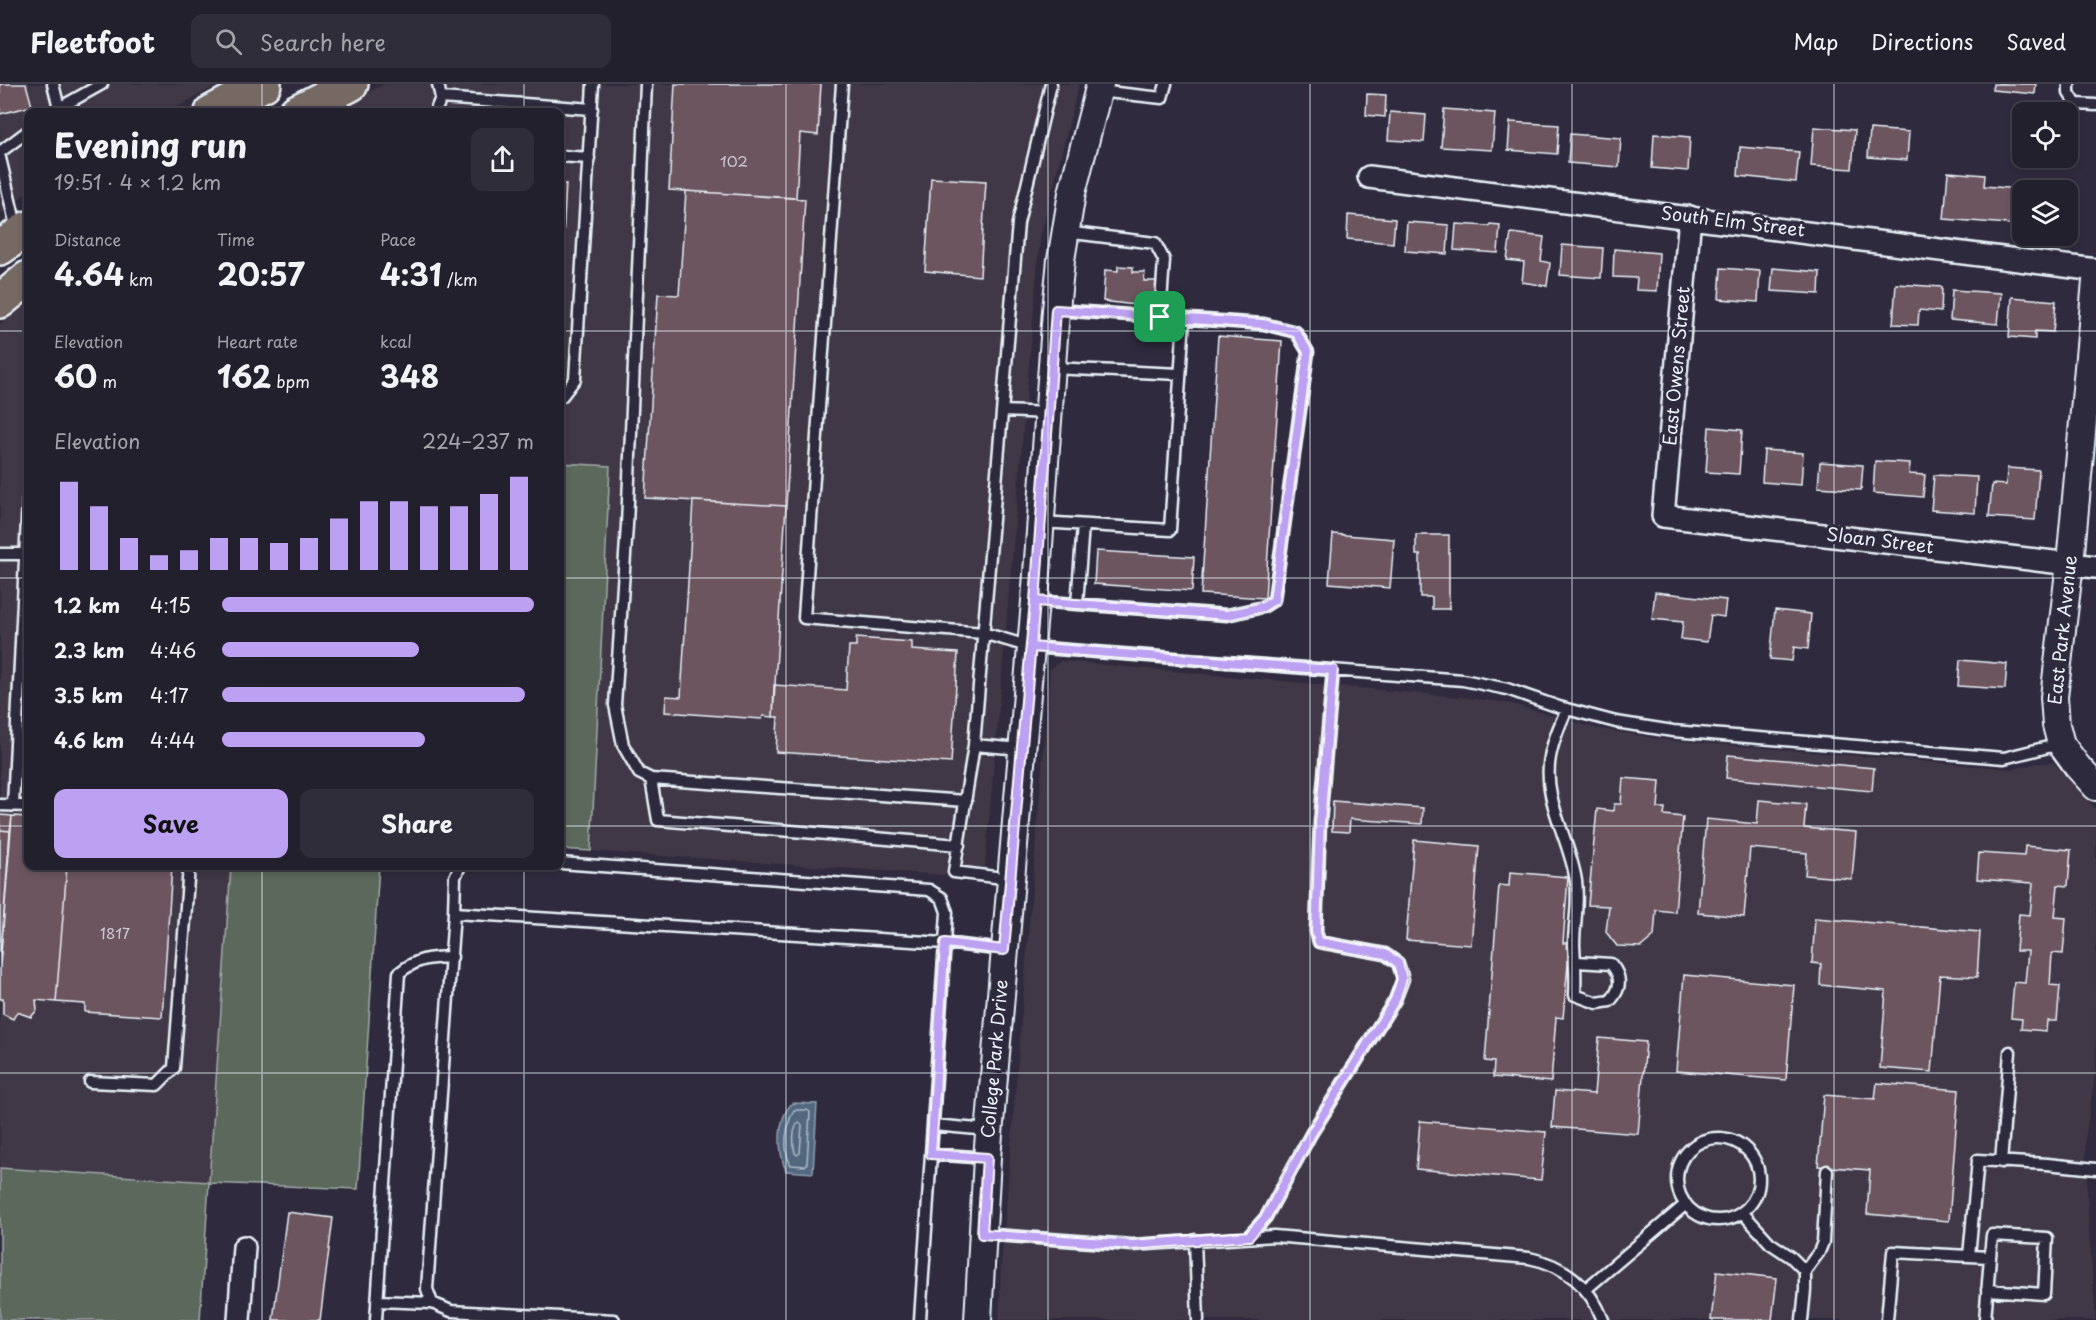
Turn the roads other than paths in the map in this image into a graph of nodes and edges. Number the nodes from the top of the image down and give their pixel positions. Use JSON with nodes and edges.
{"nodes":[{"id":1,"x":53,"y":84,"type":"edge"},
{"id":2,"x":102,"y":84,"type":"edge"},
{"id":3,"x":264,"y":84,"type":"edge"},
{"id":4,"x":438,"y":84,"type":"edge"},
{"id":5,"x":593,"y":84,"type":"edge"},
{"id":6,"x":646,"y":84,"type":"edge"},
{"id":7,"x":842,"y":84,"type":"edge"},
{"id":8,"x":1051,"y":84,"type":"edge"},
{"id":9,"x":1166,"y":84,"type":"edge"},
{"id":10,"x":2069,"y":84,"type":"edge"},
{"id":11,"x":1099,"y":87,"type":"edge"},
{"id":12,"x":344,"y":96,"type":"edge"},
{"id":13,"x":441,"y":98,"type":"junction"},
{"id":14,"x":2096,"y":105,"type":"edge"},
{"id":15,"x":56,"y":108,"type":"edge"},
{"id":16,"x":60,"y":108,"type":"edge"},
{"id":17,"x":220,"y":108,"type":"edge"},
{"id":18,"x":308,"y":108,"type":"edge"},
{"id":19,"x":437,"y":108,"type":"edge"},
{"id":20,"x":592,"y":108,"type":"junction"},
{"id":21,"x":24,"y":134,"type":"edge"},
{"id":22,"x":0,"y":152,"type":"edge"},
{"id":23,"x":564,"y":156,"type":"edge"},
{"id":24,"x":0,"y":158,"type":"edge"},
{"id":25,"x":589,"y":158,"type":"junction"},
{"id":26,"x":1370,"y":177,"type":"dead end"},
{"id":27,"x":1690,"y":217,"type":"junction"},
{"id":28,"x":1065,"y":232,"type":"junction"},
{"id":29,"x":19,"y":241,"type":"edge"},
{"id":30,"x":24,"y":257,"type":"edge"},
{"id":31,"x":2096,"y":270,"type":"edge"},
{"id":32,"x":24,"y":281,"type":"edge"},
{"id":33,"x":2096,"y":281,"type":"edge"},
{"id":34,"x":0,"y":301,"type":"edge"},
{"id":35,"x":1056,"y":310,"type":"junction"},
{"id":36,"x":1160,"y":317,"type":"junction"},
{"id":37,"x":1184,"y":319,"type":"junction"},
{"id":38,"x":1052,"y":368,"type":"junction"},
{"id":39,"x":1180,"y":375,"type":"junction"},
{"id":40,"x":564,"y":393,"type":"edge"},
{"id":41,"x":1002,"y":411,"type":"junction"},
{"id":42,"x":1049,"y":413,"type":"junction"},
{"id":43,"x":1664,"y":516,"type":"joint"},
{"id":44,"x":1041,"y":522,"type":"junction"},
{"id":45,"x":1083,"y":525,"type":"junction"},
{"id":46,"x":0,"y":554,"type":"edge"},
{"id":47,"x":24,"y":554,"type":"edge"},
{"id":48,"x":2070,"y":563,"type":"junction"},
{"id":49,"x":2096,"y":567,"type":"edge"},
{"id":50,"x":1035,"y":601,"type":"junction"},
{"id":51,"x":1077,"y":604,"type":"junction"},
{"id":52,"x":24,"y":608,"type":"edge"},
{"id":53,"x":983,"y":633,"type":"junction"},
{"id":54,"x":1031,"y":647,"type":"junction"},
{"id":55,"x":1333,"y":670,"type":"junction"},
{"id":56,"x":1567,"y":709,"type":"junction"},
{"id":57,"x":2061,"y":744,"type":"junction"},
{"id":58,"x":974,"y":745,"type":"junction"},
{"id":59,"x":1022,"y":749,"type":"junction"},
{"id":60,"x":651,"y":779,"type":"junction"},
{"id":61,"x":2096,"y":787,"type":"edge"},
{"id":62,"x":966,"y":801,"type":"junction"},
{"id":63,"x":0,"y":805,"type":"edge"},
{"id":64,"x":13,"y":805,"type":"junction"},
{"id":65,"x":24,"y":806,"type":"edge"},
{"id":66,"x":959,"y":845,"type":"junction"},
{"id":67,"x":564,"y":863,"type":"edge"},
{"id":68,"x":189,"y":870,"type":"edge"},
{"id":69,"x":458,"y":870,"type":"edge"},
{"id":70,"x":1011,"y":879,"type":"junction"},
{"id":71,"x":454,"y":913,"type":"junction"},
{"id":72,"x":945,"y":943,"type":"junction"},
{"id":73,"x":1004,"y":950,"type":"junction"},
{"id":74,"x":452,"y":957,"type":"junction"},
{"id":75,"x":1576,"y":962,"type":"junction"},
{"id":76,"x":2010,"y":1052,"type":"dead end"},
{"id":77,"x":90,"y":1082,"type":"dead end"},
{"id":78,"x":933,"y":1125,"type":"junction"},
{"id":79,"x":990,"y":1130,"type":"junction"},
{"id":80,"x":931,"y":1154,"type":"junction"},
{"id":81,"x":987,"y":1158,"type":"junction"},
{"id":82,"x":2001,"y":1162,"type":"junction"},
{"id":83,"x":2096,"y":1169,"type":"edge"},
{"id":84,"x":1827,"y":1171,"type":"dead end"},
{"id":85,"x":1686,"y":1204,"type":"junction"},
{"id":86,"x":1742,"y":1212,"type":"junction"},
{"id":87,"x":982,"y":1234,"type":"junction"},
{"id":88,"x":1249,"y":1236,"type":"junction"},
{"id":89,"x":1195,"y":1240,"type":"junction"},
{"id":90,"x":243,"y":1247,"type":"dead end"},
{"id":91,"x":1969,"y":1256,"type":"junction"},
{"id":92,"x":1990,"y":1257,"type":"junction"},
{"id":93,"x":1805,"y":1271,"type":"junction"},
{"id":94,"x":1586,"y":1289,"type":"junction"},
{"id":95,"x":1987,"y":1290,"type":"junction"},
{"id":96,"x":377,"y":1301,"type":"junction"},
{"id":97,"x":432,"y":1303,"type":"junction"},
{"id":98,"x":239,"y":1320,"type":"edge"},
{"id":99,"x":376,"y":1320,"type":"edge"},
{"id":100,"x":614,"y":1320,"type":"edge"},
{"id":101,"x":920,"y":1320,"type":"edge"},
{"id":102,"x":978,"y":1320,"type":"edge"},
{"id":103,"x":1198,"y":1320,"type":"edge"},
{"id":104,"x":1604,"y":1320,"type":"edge"},
{"id":105,"x":1802,"y":1320,"type":"edge"},
{"id":106,"x":1887,"y":1320,"type":"edge"},
{"id":107,"x":1985,"y":1320,"type":"edge"}],
"edges":[{"from":1,"to":15,"type":"lane"},
{"from":2,"to":16,"type":"lane"},
{"from":3,"to":17,"type":"main road"},
{"from":4,"to":13,"type":"lane"},
{"from":5,"to":20,"type":"lane"},
{"from":6,"to":60,"type":"lane"},
{"from":7,"to":53,"type":"lane"},
{"from":8,"to":41,"type":"lane"},
{"from":9,"to":11,"type":"lane"},
{"from":10,"to":14,"type":"lane"},
{"from":11,"to":28,"type":"street","name":"College Park Drive"},
{"from":12,"to":18,"type":"main road"},
{"from":13,"to":19,"type":"lane"},
{"from":13,"to":20,"type":"lane"},
{"from":20,"to":25,"type":"lane"},
{"from":21,"to":22,"type":"lane"},
{"from":23,"to":25,"type":"lane"},
{"from":24,"to":29,"type":"lane"},
{"from":25,"to":40,"type":"lane"},
{"from":26,"to":27,"type":"street","name":"South Elm Street"},
{"from":27,"to":31,"type":"street","name":"South Elm Street"},
{"from":27,"to":43,"type":"street","name":"East Owens Street"},
{"from":28,"to":35,"type":"street","name":"College Park Drive"},
{"from":28,"to":36,"type":"lane"},
{"from":29,"to":30,"type":"main road"},
{"from":32,"to":34,"type":"main road"},
{"from":33,"to":48,"type":"street","name":"East Park Avenue"},
{"from":35,"to":36,"type":"lane"},
{"from":35,"to":38,"type":"street","name":"College Park Drive"},
{"from":36,"to":37,"type":"lane"},
{"from":37,"to":39,"type":"lane"},
{"from":37,"to":51,"type":"lane"},
{"from":38,"to":39,"type":"lane"},
{"from":38,"to":42,"type":"street","name":"College Park Drive"},
{"from":39,"to":45,"type":"lane"},
{"from":41,"to":42,"type":"lane"},
{"from":41,"to":53,"type":"lane"},
{"from":42,"to":44,"type":"street","name":"College Park Drive"},
{"from":43,"to":48,"type":"street","name":"Sloan Street"},
{"from":44,"to":45,"type":"lane"},
{"from":44,"to":50,"type":"street","name":"College Park Drive"},
{"from":45,"to":51,"type":"lane"},
{"from":46,"to":47,"type":"lane"},
{"from":48,"to":49,"type":"street","name":"Sloan Street"},
{"from":48,"to":57,"type":"street","name":"East Park Avenue"},
{"from":50,"to":51,"type":"lane"},
{"from":50,"to":54,"type":"street","name":"College Park Drive"},
{"from":52,"to":64,"type":"lane"},
{"from":53,"to":54,"type":"lane"},
{"from":53,"to":58,"type":"lane"},
{"from":54,"to":55,"type":"lane"},
{"from":54,"to":59,"type":"street","name":"College Park Drive"},
{"from":55,"to":56,"type":"lane"},
{"from":55,"to":88,"type":"lane"},
{"from":56,"to":57,"type":"lane"},
{"from":56,"to":75,"type":"lane"},
{"from":57,"to":61,"type":"street","name":"East Park Avenue"},
{"from":58,"to":59,"type":"lane"},
{"from":58,"to":62,"type":"lane"},
{"from":59,"to":70,"type":"street","name":"College Park Drive"},
{"from":60,"to":62,"type":"lane"},
{"from":60,"to":66,"type":"lane"},
{"from":62,"to":66,"type":"lane"},
{"from":63,"to":64,"type":"lane"},
{"from":64,"to":65,"type":"lane"},
{"from":66,"to":70,"type":"lane"},
{"from":67,"to":72,"type":"lane"},
{"from":68,"to":77,"type":"lane"},
{"from":69,"to":71,"type":"lane"},
{"from":70,"to":73,"type":"street","name":"College Park Drive"},
{"from":71,"to":72,"type":"lane"},
{"from":71,"to":74,"type":"lane"},
{"from":72,"to":73,"type":"lane"},
{"from":72,"to":78,"type":"lane"},
{"from":73,"to":79,"type":"street","name":"College Park Drive"},
{"from":74,"to":96,"type":"lane"},
{"from":74,"to":97,"type":"lane"},
{"from":75,"to":75,"type":"lane"},
{"from":76,"to":82,"type":"lane"},
{"from":78,"to":79,"type":"lane"},
{"from":78,"to":80,"type":"lane"},
{"from":79,"to":81,"type":"street","name":"College Park Drive"},
{"from":80,"to":81,"type":"lane"},
{"from":80,"to":101,"type":"lane"},
{"from":81,"to":87,"type":"street","name":"College Park Drive"},
{"from":82,"to":83,"type":"lane"},
{"from":82,"to":91,"type":"lane"},
{"from":84,"to":93,"type":"lane"},
{"from":85,"to":86,"type":"lane"},
{"from":85,"to":86,"type":"lane"},
{"from":85,"to":94,"type":"lane"},
{"from":86,"to":93,"type":"lane"},
{"from":87,"to":89,"type":"lane"},
{"from":87,"to":102,"type":"street","name":"College Park Drive"},
{"from":88,"to":89,"type":"lane"},
{"from":88,"to":94,"type":"lane"},
{"from":89,"to":103,"type":"lane"},
{"from":90,"to":98,"type":"street"},
{"from":91,"to":92,"type":"lane"},
{"from":91,"to":106,"type":"lane"},
{"from":92,"to":95,"type":"lane"},
{"from":92,"to":95,"type":"lane"},
{"from":93,"to":105,"type":"lane"},
{"from":94,"to":104,"type":"lane"},
{"from":95,"to":107,"type":"lane"},
{"from":96,"to":97,"type":"lane"},
{"from":96,"to":99,"type":"lane"},
{"from":97,"to":100,"type":"lane"}]}
